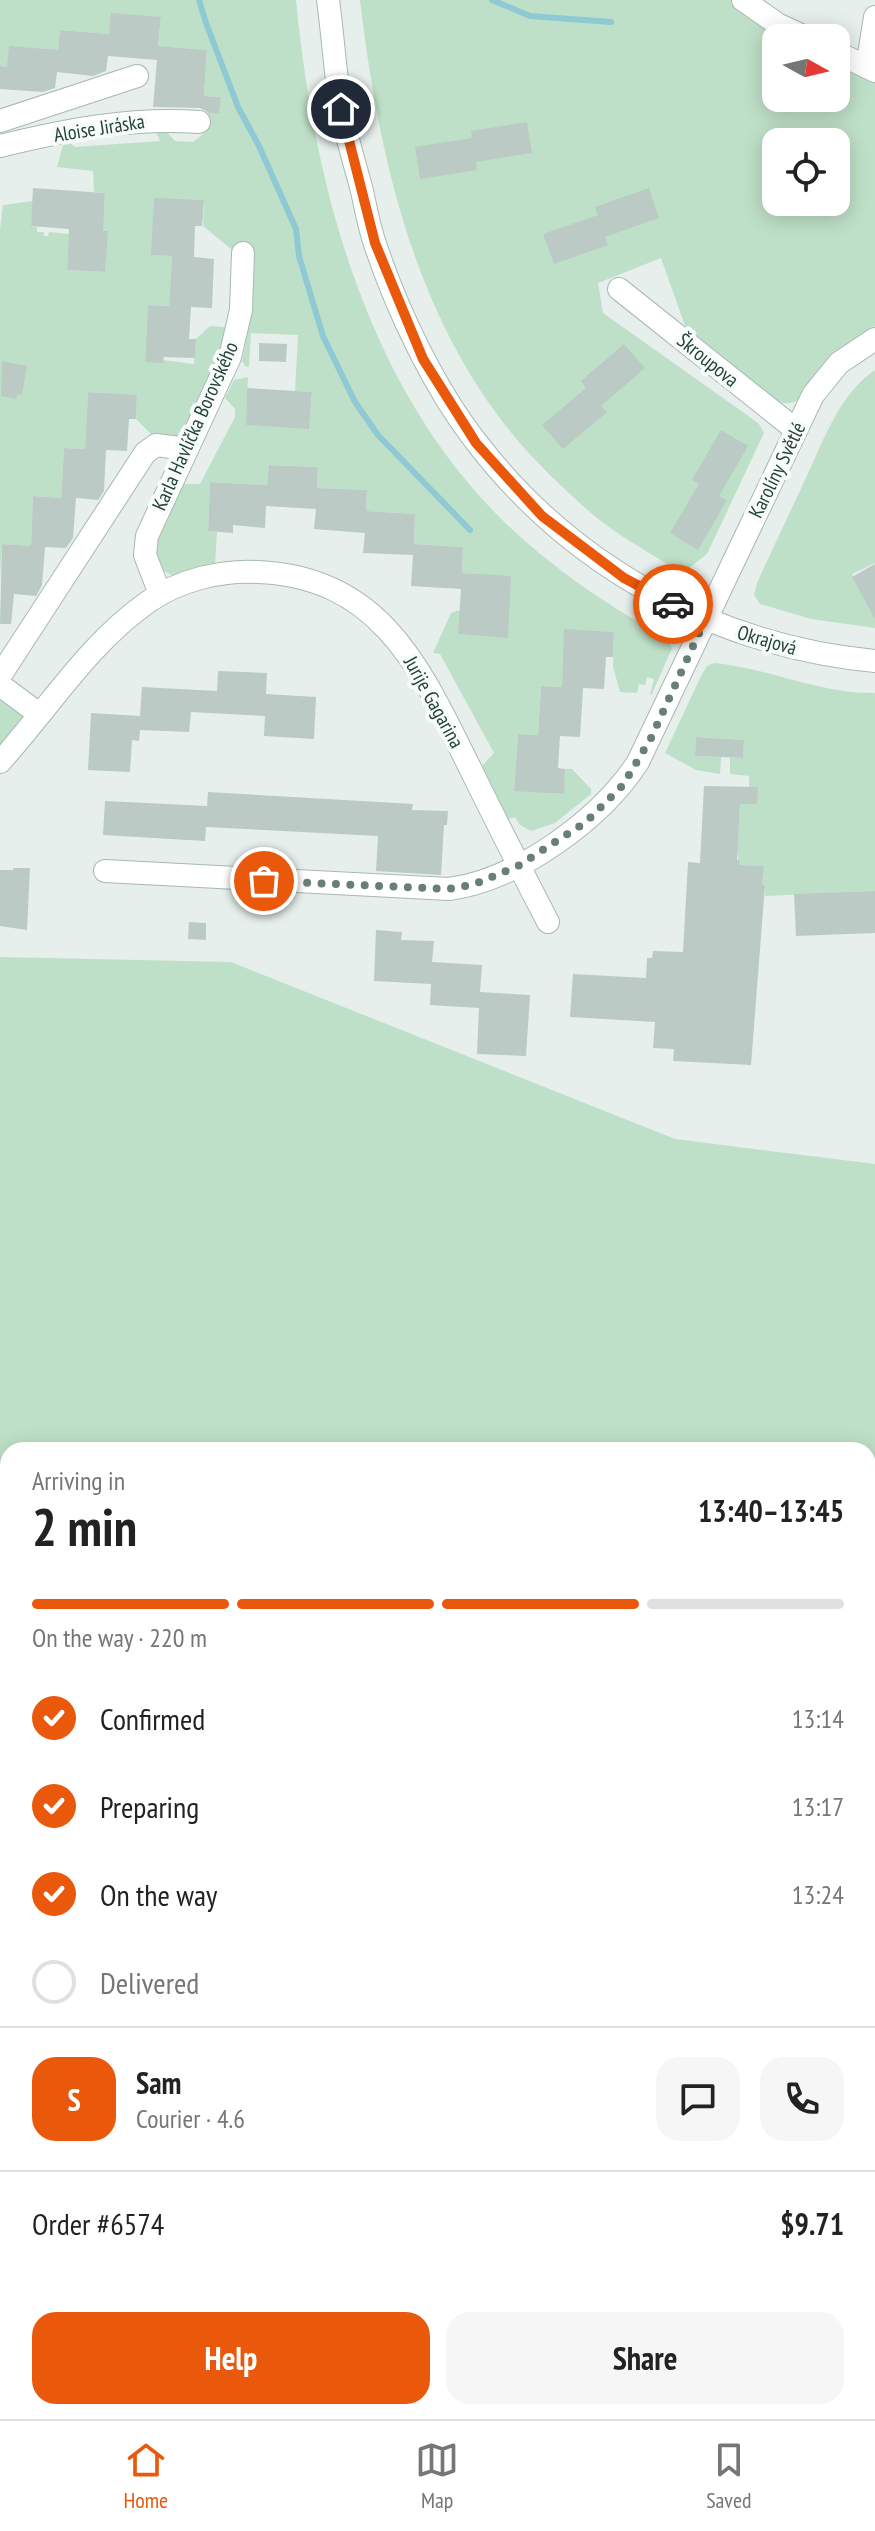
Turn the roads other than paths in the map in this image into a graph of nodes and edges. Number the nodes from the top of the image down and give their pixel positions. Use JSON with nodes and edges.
{"nodes":[{"id":1,"x":328,"y":0,"type":"edge"},
{"id":2,"x":743,"y":0,"type":"edge"},
{"id":3,"x":875,"y":17,"type":"edge"},
{"id":4,"x":778,"y":24,"type":"edge"},
{"id":5,"x":850,"y":59,"type":"edge"},
{"id":6,"x":871,"y":69,"type":"edge"},
{"id":7,"x":137,"y":76,"type":"dead end"},
{"id":8,"x":0,"y":121,"type":"edge"},
{"id":9,"x":199,"y":122,"type":"dead end"},
{"id":10,"x":0,"y":146,"type":"edge"},
{"id":11,"x":243,"y":253,"type":"dead end"},
{"id":12,"x":619,"y":289,"type":"dead end"},
{"id":13,"x":875,"y":339,"type":"edge"},
{"id":14,"x":796,"y":430,"type":"junction"},
{"id":15,"x":187,"y":449,"type":"junction"},
{"id":16,"x":160,"y":594,"type":"junction"},
{"id":17,"x":705,"y":620,"type":"junction"},
{"id":18,"x":875,"y":661,"type":"edge"},
{"id":19,"x":0,"y":676,"type":"edge"},
{"id":20,"x":0,"y":685,"type":"edge"},
{"id":21,"x":39,"y":714,"type":"junction"},
{"id":22,"x":0,"y":762,"type":"edge"},
{"id":23,"x":518,"y":866,"type":"junction"},
{"id":24,"x":105,"y":871,"type":"dead end"},
{"id":25,"x":548,"y":922,"type":"dead end"}],
"edges":[{"from":1,"to":17,"type":"street","name":"Okrajová"},
{"from":2,"to":4,"type":"street"},
{"from":3,"to":6,"type":"street"},
{"from":5,"to":6,"type":"street"},
{"from":7,"to":8,"type":"street"},
{"from":9,"to":10,"type":"street","name":"Aloise Jiráska"},
{"from":11,"to":15,"type":"street","name":"Karla Havlíčka Borovského"},
{"from":12,"to":14,"type":"street","name":"Škroupova"},
{"from":13,"to":14,"type":"street","name":"Karolíny Světlé"},
{"from":14,"to":17,"type":"street","name":"Karolíny Světlé"},
{"from":15,"to":16,"type":"street","name":"Karla Havlíčka Borovského"},
{"from":15,"to":19,"type":"street"},
{"from":16,"to":21,"type":"street","name":"Jurije Gagarina"},
{"from":16,"to":23,"type":"street","name":"Jurije Gagarina"},
{"from":17,"to":18,"type":"street","name":"Okrajová"},
{"from":17,"to":23,"type":"street","name":"Karolíny Světlé"},
{"from":20,"to":21,"type":"street"},
{"from":21,"to":22,"type":"street","name":"Jurije Gagarina"},
{"from":23,"to":24,"type":"street","name":"Karolíny Světlé"},
{"from":23,"to":25,"type":"street","name":"Jurije Gagarina"}]}
